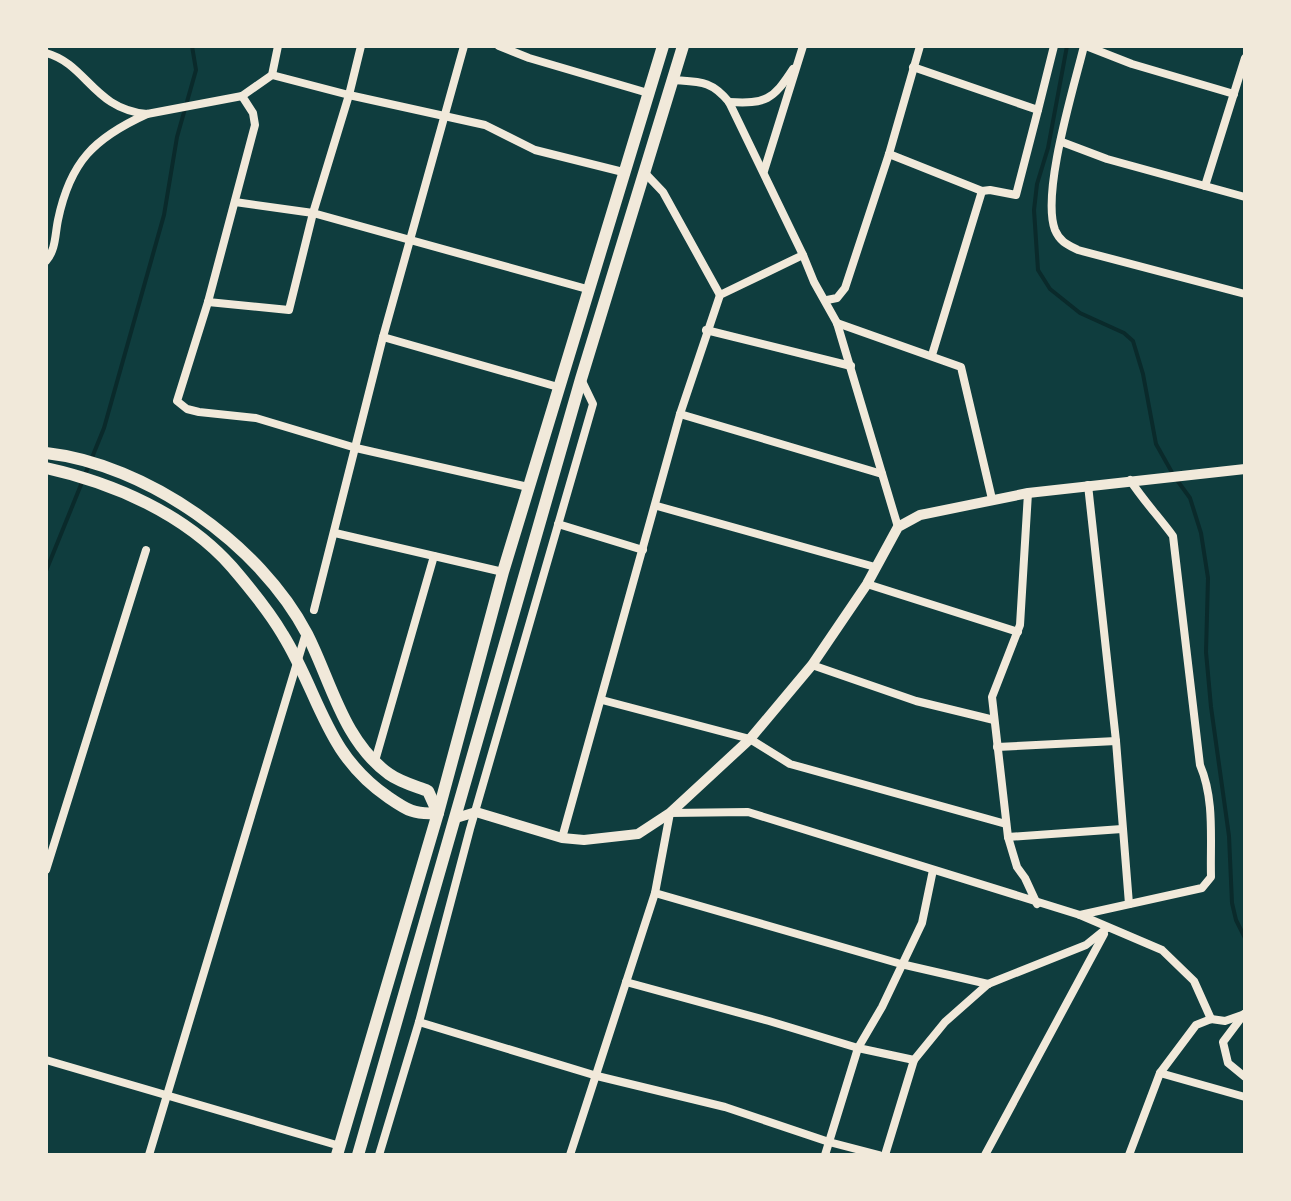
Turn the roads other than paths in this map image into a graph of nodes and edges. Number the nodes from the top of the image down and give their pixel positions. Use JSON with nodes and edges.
{"nodes":[{"id":1,"x":278,"y":46,"type":"edge"},
{"id":2,"x":361,"y":46,"type":"edge"},
{"id":3,"x":464,"y":46,"type":"edge"},
{"id":4,"x":499,"y":46,"type":"edge"},
{"id":5,"x":663,"y":46,"type":"edge"},
{"id":6,"x":683,"y":46,"type":"edge"},
{"id":7,"x":803,"y":46,"type":"edge"},
{"id":8,"x":920,"y":46,"type":"edge"},
{"id":9,"x":1054,"y":46,"type":"edge"},
{"id":10,"x":1085,"y":46,"type":"edge"},
{"id":11,"x":46,"y":53,"type":"edge"},
{"id":12,"x":1245,"y":58,"type":"edge"},
{"id":13,"x":798,"y":62,"type":"junction"},
{"id":14,"x":913,"y":67,"type":"junction"},
{"id":15,"x":272,"y":75,"type":"junction"},
{"id":16,"x":672,"y":80,"type":"junction"},
{"id":17,"x":648,"y":93,"type":"junction"},
{"id":18,"x":1234,"y":94,"type":"junction"},
{"id":19,"x":349,"y":95,"type":"junction"},
{"id":20,"x":242,"y":96,"type":"junction"},
{"id":21,"x":729,"y":102,"type":"junction"},
{"id":22,"x":1038,"y":110,"type":"junction"},
{"id":23,"x":147,"y":114,"type":"junction"},
{"id":24,"x":446,"y":114,"type":"junction"},
{"id":25,"x":1062,"y":142,"type":"junction"},
{"id":26,"x":889,"y":154,"type":"junction"},
{"id":27,"x":764,"y":171,"type":"junction"},
{"id":28,"x":623,"y":172,"type":"junction"},
{"id":29,"x":644,"y":172,"type":"junction"},
{"id":30,"x":1205,"y":186,"type":"junction"},
{"id":31,"x":982,"y":191,"type":"junction"},
{"id":32,"x":1245,"y":197,"type":"edge"},
{"id":33,"x":235,"y":202,"type":"junction"},
{"id":34,"x":313,"y":213,"type":"junction"},
{"id":35,"x":411,"y":241,"type":"junction"},
{"id":36,"x":803,"y":255,"type":"junction"},
{"id":37,"x":46,"y":261,"type":"edge"},
{"id":38,"x":587,"y":289,"type":"junction"},
{"id":39,"x":1245,"y":294,"type":"edge"},
{"id":40,"x":720,"y":295,"type":"junction"},
{"id":41,"x":827,"y":300,"type":"junction"},
{"id":42,"x":208,"y":302,"type":"junction"},
{"id":43,"x":837,"y":323,"type":"junction"},
{"id":44,"x":706,"y":330,"type":"junction"},
{"id":45,"x":383,"y":337,"type":"junction"},
{"id":46,"x":932,"y":355,"type":"junction"},
{"id":47,"x":851,"y":366,"type":"junction"},
{"id":48,"x":581,"y":379,"type":"junction"},
{"id":49,"x":558,"y":387,"type":"junction"},
{"id":50,"x":680,"y":414,"type":"junction"},
{"id":51,"x":356,"y":448,"type":"junction"},
{"id":52,"x":46,"y":453,"type":"edge"},
{"id":53,"x":46,"y":468,"type":"edge"},
{"id":54,"x":1245,"y":469,"type":"edge"},
{"id":55,"x":882,"y":474,"type":"junction"},
{"id":56,"x":1130,"y":480,"type":"junction"},
{"id":57,"x":1088,"y":485,"type":"junction"},
{"id":58,"x":528,"y":487,"type":"junction"},
{"id":59,"x":1028,"y":493,"type":"junction"},
{"id":60,"x":992,"y":499,"type":"junction"},
{"id":61,"x":657,"y":506,"type":"junction"},
{"id":62,"x":558,"y":524,"type":"junction"},
{"id":63,"x":898,"y":527,"type":"junction"},
{"id":64,"x":335,"y":533,"type":"junction"},
{"id":65,"x":146,"y":550,"type":"dead end"},
{"id":66,"x":643,"y":550,"type":"junction"},
{"id":67,"x":434,"y":556,"type":"junction"},
{"id":68,"x":875,"y":567,"type":"junction"},
{"id":69,"x":503,"y":572,"type":"junction"},
{"id":70,"x":867,"y":584,"type":"junction"},
{"id":71,"x":314,"y":610,"type":"dead end"},
{"id":72,"x":1018,"y":632,"type":"junction"},
{"id":73,"x":306,"y":633,"type":"junction"},
{"id":74,"x":299,"y":663,"type":"junction"},
{"id":75,"x":812,"y":665,"type":"junction"},
{"id":76,"x":602,"y":700,"type":"junction"},
{"id":77,"x":994,"y":720,"type":"junction"},
{"id":78,"x":750,"y":739,"type":"junction"},
{"id":79,"x":1116,"y":741,"type":"junction"},
{"id":80,"x":997,"y":747,"type":"junction"},
{"id":81,"x":375,"y":761,"type":"junction"},
{"id":82,"x":476,"y":812,"type":"junction"},
{"id":83,"x":438,"y":813,"type":"junction"},
{"id":84,"x":670,"y":813,"type":"junction"},
{"id":85,"x":456,"y":818,"type":"junction"},
{"id":86,"x":1006,"y":824,"type":"junction"},
{"id":87,"x":470,"y":829,"type":"junction"},
{"id":88,"x":1122,"y":829,"type":"junction"},
{"id":89,"x":1008,"y":837,"type":"junction"},
{"id":90,"x":562,"y":838,"type":"junction"},
{"id":91,"x":46,"y":870,"type":"edge"},
{"id":92,"x":933,"y":870,"type":"junction"},
{"id":93,"x":655,"y":893,"type":"junction"},
{"id":94,"x":1037,"y":904,"type":"junction"},
{"id":95,"x":1129,"y":904,"type":"junction"},
{"id":96,"x":1080,"y":915,"type":"junction"},
{"id":97,"x":1107,"y":928,"type":"junction"},
{"id":98,"x":901,"y":964,"type":"junction"},
{"id":99,"x":626,"y":982,"type":"junction"},
{"id":100,"x":988,"y":984,"type":"junction"},
{"id":101,"x":1245,"y":1014,"type":"edge"},
{"id":102,"x":1211,"y":1019,"type":"junction"},
{"id":103,"x":419,"y":1022,"type":"junction"},
{"id":104,"x":858,"y":1048,"type":"junction"},
{"id":105,"x":46,"y":1060,"type":"edge"},
{"id":106,"x":914,"y":1060,"type":"junction"},
{"id":107,"x":1160,"y":1073,"type":"junction"},
{"id":108,"x":597,"y":1076,"type":"junction"},
{"id":109,"x":1245,"y":1077,"type":"edge"},
{"id":110,"x":168,"y":1094,"type":"junction"},
{"id":111,"x":1245,"y":1097,"type":"edge"},
{"id":112,"x":829,"y":1142,"type":"junction"},
{"id":113,"x":338,"y":1150,"type":"edge"},
{"id":114,"x":149,"y":1155,"type":"edge"},
{"id":115,"x":358,"y":1155,"type":"edge"},
{"id":116,"x":379,"y":1155,"type":"edge"},
{"id":117,"x":570,"y":1155,"type":"edge"},
{"id":118,"x":825,"y":1155,"type":"edge"},
{"id":119,"x":882,"y":1155,"type":"edge"},
{"id":120,"x":985,"y":1155,"type":"edge"},
{"id":121,"x":1129,"y":1155,"type":"edge"}],
"edges":[{"from":1,"to":15,"type":"street"},
{"from":2,"to":19,"type":"street"},
{"from":3,"to":24,"type":"street"},
{"from":4,"to":17,"type":"street"},
{"from":5,"to":17,"type":"main road"},
{"from":6,"to":16,"type":"main road"},
{"from":7,"to":13,"type":"street"},
{"from":8,"to":14,"type":"street"},
{"from":9,"to":22,"type":"street"},
{"from":10,"to":18,"type":"street"},
{"from":10,"to":25,"type":"street"},
{"from":11,"to":23,"type":"street"},
{"from":12,"to":18,"type":"street"},
{"from":13,"to":21,"type":"street"},
{"from":13,"to":27,"type":"street"},
{"from":14,"to":22,"type":"street"},
{"from":14,"to":26,"type":"street"},
{"from":15,"to":19,"type":"street"},
{"from":15,"to":20,"type":"street"},
{"from":16,"to":21,"type":"street"},
{"from":16,"to":29,"type":"main road"},
{"from":17,"to":28,"type":"main road"},
{"from":18,"to":30,"type":"street"},
{"from":19,"to":24,"type":"street"},
{"from":19,"to":34,"type":"street"},
{"from":20,"to":23,"type":"street"},
{"from":20,"to":33,"type":"street"},
{"from":21,"to":27,"type":"street"},
{"from":22,"to":31,"type":"street"},
{"from":23,"to":37,"type":"street"},
{"from":24,"to":28,"type":"street"},
{"from":24,"to":35,"type":"street"},
{"from":25,"to":30,"type":"street"},
{"from":25,"to":39,"type":"street"},
{"from":26,"to":31,"type":"street"},
{"from":26,"to":41,"type":"street"},
{"from":27,"to":36,"type":"street"},
{"from":28,"to":38,"type":"main road"},
{"from":29,"to":40,"type":"street"},
{"from":29,"to":48,"type":"main road"},
{"from":30,"to":32,"type":"street"},
{"from":31,"to":46,"type":"street"},
{"from":33,"to":34,"type":"street"},
{"from":33,"to":42,"type":"street"},
{"from":34,"to":35,"type":"street"},
{"from":34,"to":42,"type":"street"},
{"from":35,"to":38,"type":"street"},
{"from":35,"to":45,"type":"street"},
{"from":36,"to":40,"type":"street"},
{"from":36,"to":41,"type":"street"},
{"from":38,"to":49,"type":"main road"},
{"from":40,"to":44,"type":"street"},
{"from":41,"to":43,"type":"street"},
{"from":42,"to":51,"type":"street"},
{"from":43,"to":46,"type":"street"},
{"from":43,"to":47,"type":"street"},
{"from":44,"to":47,"type":"street"},
{"from":44,"to":50,"type":"street"},
{"from":45,"to":49,"type":"street"},
{"from":45,"to":51,"type":"street"},
{"from":46,"to":60,"type":"street"},
{"from":47,"to":55,"type":"street"},
{"from":48,"to":62,"type":"street"},
{"from":48,"to":85,"type":"main road"},
{"from":49,"to":58,"type":"main road"},
{"from":50,"to":55,"type":"street"},
{"from":50,"to":61,"type":"street"},
{"from":51,"to":58,"type":"street"},
{"from":51,"to":64,"type":"street"},
{"from":52,"to":73,"type":"main road"},
{"from":53,"to":74,"type":"main road"},
{"from":54,"to":56,"type":"street"},
{"from":55,"to":63,"type":"street"},
{"from":56,"to":57,"type":"street"},
{"from":56,"to":95,"type":"street"},
{"from":57,"to":59,"type":"street"},
{"from":57,"to":79,"type":"street"},
{"from":58,"to":69,"type":"main road"},
{"from":59,"to":60,"type":"street"},
{"from":59,"to":72,"type":"street"},
{"from":60,"to":63,"type":"street"},
{"from":61,"to":66,"type":"street"},
{"from":61,"to":68,"type":"street"},
{"from":62,"to":66,"type":"street"},
{"from":62,"to":82,"type":"street"},
{"from":63,"to":68,"type":"street"},
{"from":64,"to":67,"type":"street"},
{"from":64,"to":71,"type":"street"},
{"from":65,"to":91,"type":"street"},
{"from":66,"to":76,"type":"street"},
{"from":67,"to":69,"type":"street"},
{"from":67,"to":81,"type":"street"},
{"from":68,"to":70,"type":"street"},
{"from":69,"to":83,"type":"main road"},
{"from":70,"to":72,"type":"street"},
{"from":70,"to":75,"type":"street"},
{"from":72,"to":77,"type":"street"},
{"from":73,"to":74,"type":"street"},
{"from":73,"to":81,"type":"main road"},
{"from":74,"to":83,"type":"main road"},
{"from":74,"to":110,"type":"street"},
{"from":75,"to":77,"type":"street"},
{"from":75,"to":78,"type":"street"},
{"from":76,"to":78,"type":"street"},
{"from":76,"to":90,"type":"street"},
{"from":77,"to":80,"type":"street"},
{"from":78,"to":84,"type":"street"},
{"from":78,"to":86,"type":"street"},
{"from":79,"to":80,"type":"street"},
{"from":79,"to":88,"type":"street"},
{"from":80,"to":86,"type":"street"},
{"from":81,"to":83,"type":"main road"},
{"from":82,"to":85,"type":"street"},
{"from":82,"to":87,"type":"street"},
{"from":82,"to":90,"type":"street"},
{"from":83,"to":113,"type":"main road"},
{"from":84,"to":90,"type":"street"},
{"from":84,"to":92,"type":"street"},
{"from":84,"to":93,"type":"street"},
{"from":85,"to":87,"type":"street"},
{"from":85,"to":115,"type":"main road"},
{"from":86,"to":89,"type":"street"},
{"from":87,"to":103,"type":"street"},
{"from":88,"to":89,"type":"street"},
{"from":88,"to":95,"type":"street"},
{"from":89,"to":94,"type":"street"},
{"from":92,"to":94,"type":"street"},
{"from":92,"to":98,"type":"street"},
{"from":93,"to":98,"type":"street"},
{"from":93,"to":99,"type":"street"},
{"from":94,"to":96,"type":"street"},
{"from":95,"to":96,"type":"street"},
{"from":96,"to":97,"type":"street"},
{"from":97,"to":100,"type":"street"},
{"from":97,"to":102,"type":"street"},
{"from":97,"to":120,"type":"street"},
{"from":98,"to":100,"type":"street"},
{"from":98,"to":104,"type":"street"},
{"from":99,"to":104,"type":"street"},
{"from":99,"to":108,"type":"street"},
{"from":100,"to":106,"type":"street"},
{"from":101,"to":102,"type":"street"},
{"from":101,"to":109,"type":"street"},
{"from":102,"to":107,"type":"street"},
{"from":103,"to":108,"type":"street"},
{"from":103,"to":116,"type":"street"},
{"from":104,"to":106,"type":"street"},
{"from":104,"to":112,"type":"street"},
{"from":105,"to":110,"type":"street"},
{"from":106,"to":119,"type":"street"},
{"from":107,"to":111,"type":"street"},
{"from":107,"to":121,"type":"street"},
{"from":108,"to":112,"type":"street"},
{"from":108,"to":117,"type":"street"},
{"from":110,"to":113,"type":"street"},
{"from":110,"to":114,"type":"street"},
{"from":112,"to":118,"type":"street"},
{"from":112,"to":119,"type":"street"}]}
